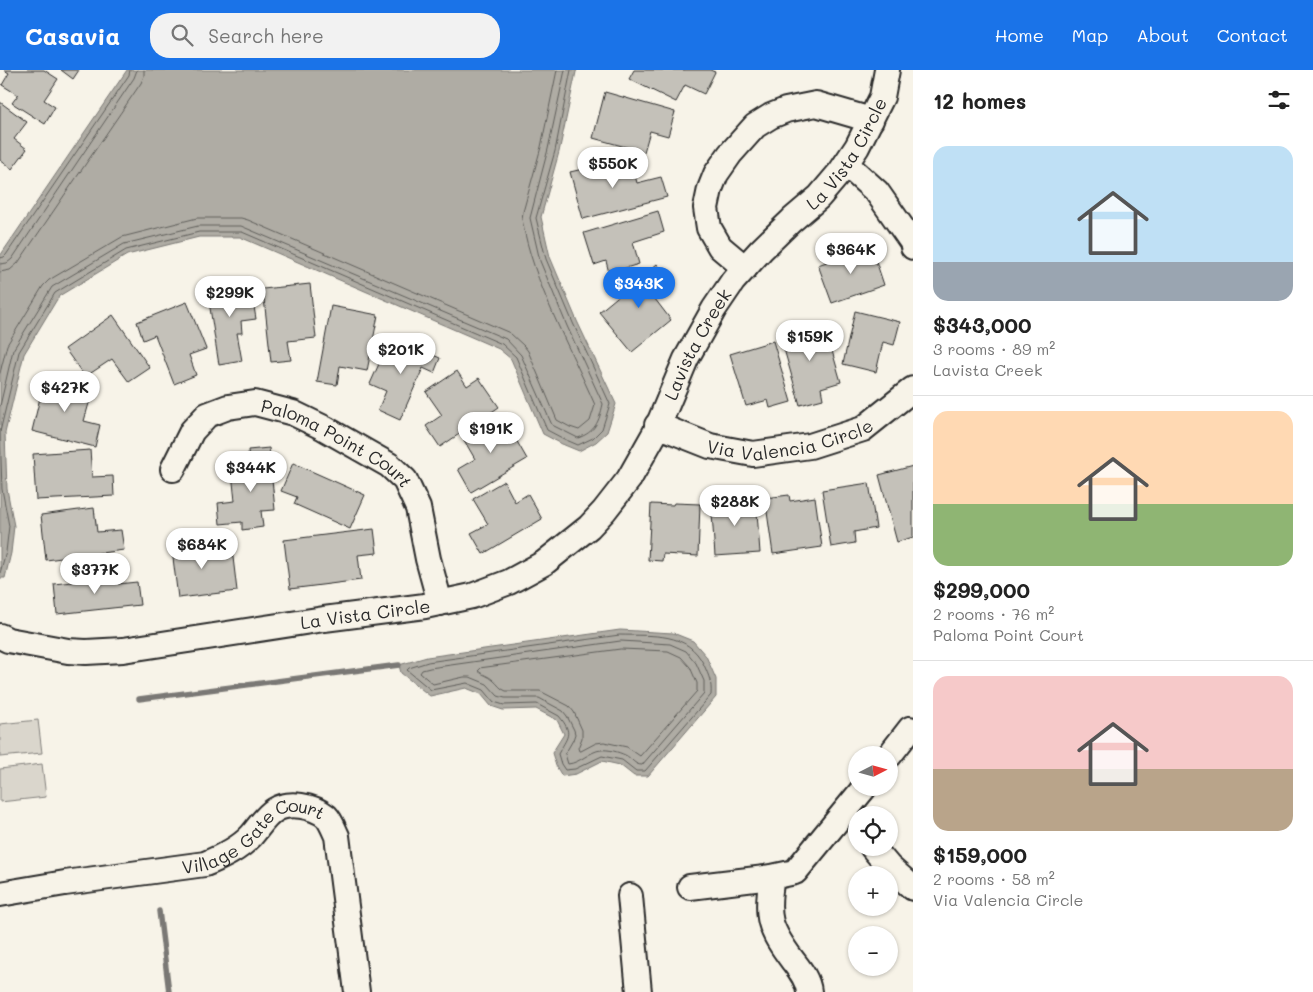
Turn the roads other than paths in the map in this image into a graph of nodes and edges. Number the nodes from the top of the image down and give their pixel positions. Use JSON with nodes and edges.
{"nodes":[{"id":1,"x":887,"y":70,"type":"edge"},
{"id":2,"x":871,"y":120,"type":"junction"},
{"id":3,"x":846,"y":164,"type":"junction"},
{"id":4,"x":913,"y":247,"type":"edge"},
{"id":5,"x":745,"y":268,"type":"junction"},
{"id":6,"x":913,"y":389,"type":"edge"},
{"id":7,"x":657,"y":425,"type":"junction"},
{"id":8,"x":173,"y":469,"type":"dead end"},
{"id":9,"x":440,"y":603,"type":"junction"},
{"id":10,"x":0,"y":636,"type":"edge"},
{"id":11,"x":910,"y":729,"type":"dead end"},
{"id":12,"x":897,"y":746,"type":"edge"},
{"id":13,"x":848,"y":822,"type":"edge"},
{"id":14,"x":880,"y":856,"type":"edge"},
{"id":15,"x":772,"y":877,"type":"junction"},
{"id":16,"x":690,"y":887,"type":"dead end"},
{"id":17,"x":913,"y":888,"type":"edge"},
{"id":18,"x":0,"y":894,"type":"edge"},
{"id":19,"x":630,"y":896,"type":"dead end"},
{"id":20,"x":357,"y":992,"type":"edge"},
{"id":21,"x":639,"y":992,"type":"edge"},
{"id":22,"x":809,"y":992,"type":"edge"}],
"edges":[{"from":1,"to":2,"type":"street","name":"La Vista Circle"},
{"from":2,"to":3,"type":"street","name":"La Vista Circle"},
{"from":2,"to":5,"type":"street"},
{"from":3,"to":4,"type":"street"},
{"from":3,"to":5,"type":"street","name":"La Vista Circle"},
{"from":5,"to":7,"type":"street","name":"Lavista Creek"},
{"from":6,"to":7,"type":"street","name":"Via Valencia Circle"},
{"from":7,"to":9,"type":"street","name":"La Vista Circle"},
{"from":8,"to":9,"type":"street","name":"Paloma Point Court"},
{"from":9,"to":10,"type":"street","name":"La Vista Circle"},
{"from":11,"to":12,"type":"street"},
{"from":13,"to":15,"type":"street"},
{"from":14,"to":17,"type":"street"},
{"from":15,"to":16,"type":"street"},
{"from":15,"to":22,"type":"street"},
{"from":18,"to":20,"type":"street","name":"Village Gate Court"},
{"from":19,"to":21,"type":"street"}]}
